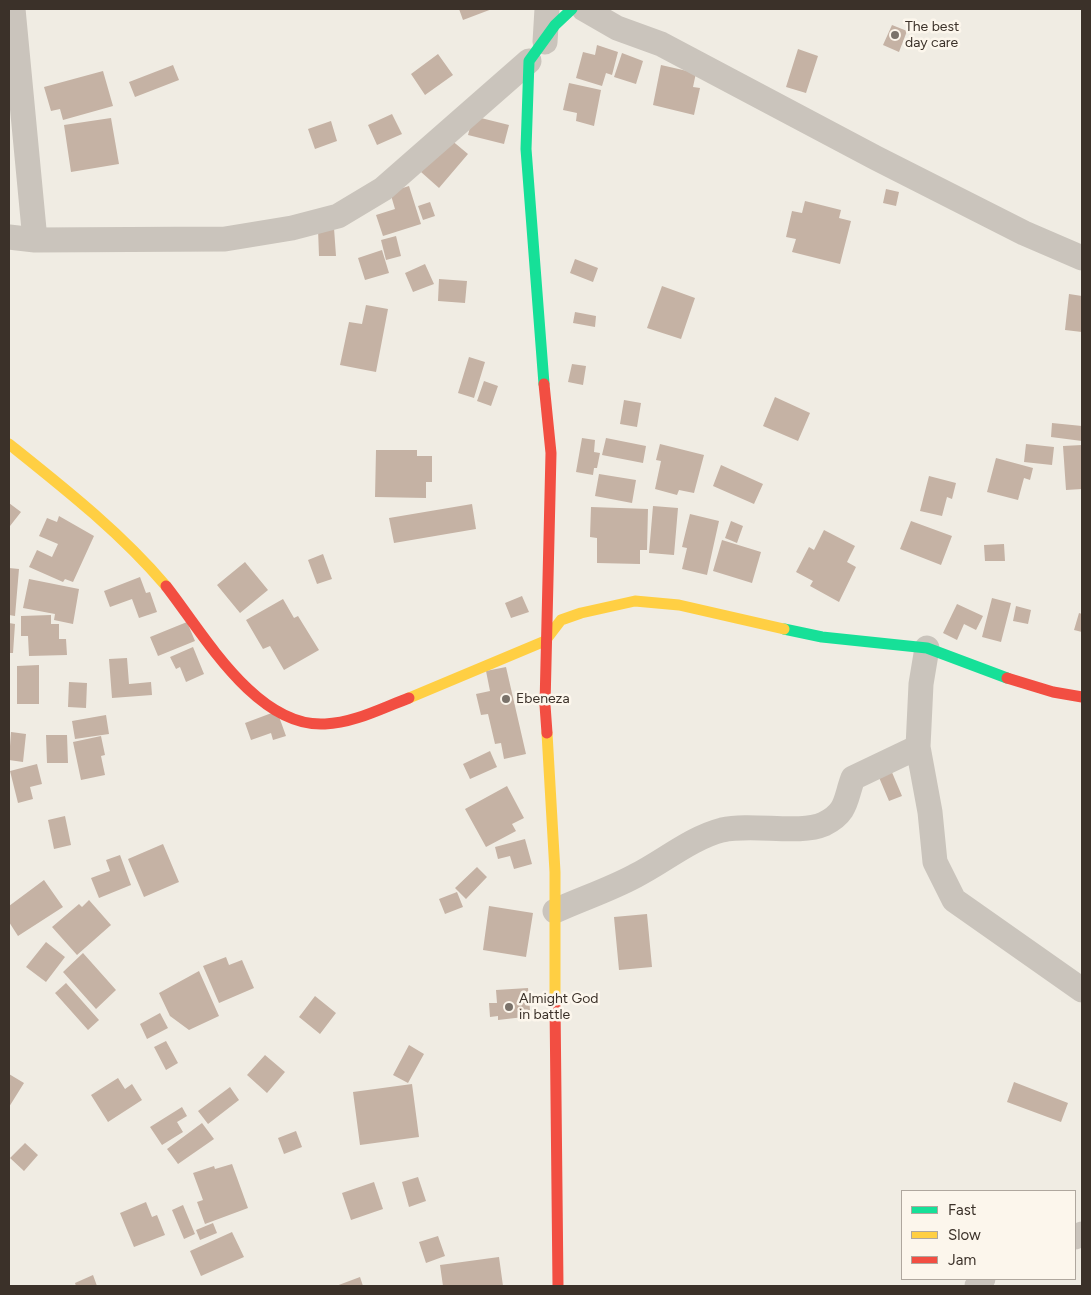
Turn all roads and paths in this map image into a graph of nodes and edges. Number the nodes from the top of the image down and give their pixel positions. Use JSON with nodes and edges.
{"nodes":[{"id":1,"x":13,"y":9,"type":"edge"},
{"id":2,"x":547,"y":9,"type":"edge"},
{"id":3,"x":572,"y":9,"type":"edge"},
{"id":4,"x":584,"y":9,"type":"edge"},
{"id":5,"x":545,"y":42,"type":"junction"},
{"id":6,"x":529,"y":61,"type":"junction"},
{"id":7,"x":9,"y":237,"type":"edge"},
{"id":8,"x":35,"y":240,"type":"junction"},
{"id":9,"x":1082,"y":258,"type":"edge"},
{"id":10,"x":9,"y":444,"type":"edge"},
{"id":11,"x":545,"y":641,"type":"junction"},
{"id":12,"x":928,"y":648,"type":"junction"},
{"id":13,"x":1082,"y":697,"type":"edge"},
{"id":14,"x":918,"y":746,"type":"junction"},
{"id":15,"x":555,"y":911,"type":"junction"},
{"id":16,"x":1082,"y":990,"type":"edge"},
{"id":17,"x":558,"y":1286,"type":"edge"}],
"edges":[{"from":1,"to":8,"type":"street"},
{"from":2,"to":5,"type":"street"},
{"from":3,"to":5,"type":"street"},
{"from":4,"to":9,"type":"street"},
{"from":5,"to":6,"type":"street"},
{"from":6,"to":8,"type":"street"},
{"from":6,"to":11,"type":"street"},
{"from":7,"to":8,"type":"street"},
{"from":10,"to":11,"type":"street"},
{"from":11,"to":12,"type":"street"},
{"from":11,"to":15,"type":"street"},
{"from":12,"to":13,"type":"street"},
{"from":12,"to":14,"type":"street"},
{"from":14,"to":15,"type":"street"},
{"from":14,"to":16,"type":"street"},
{"from":15,"to":17,"type":"street"}]}
